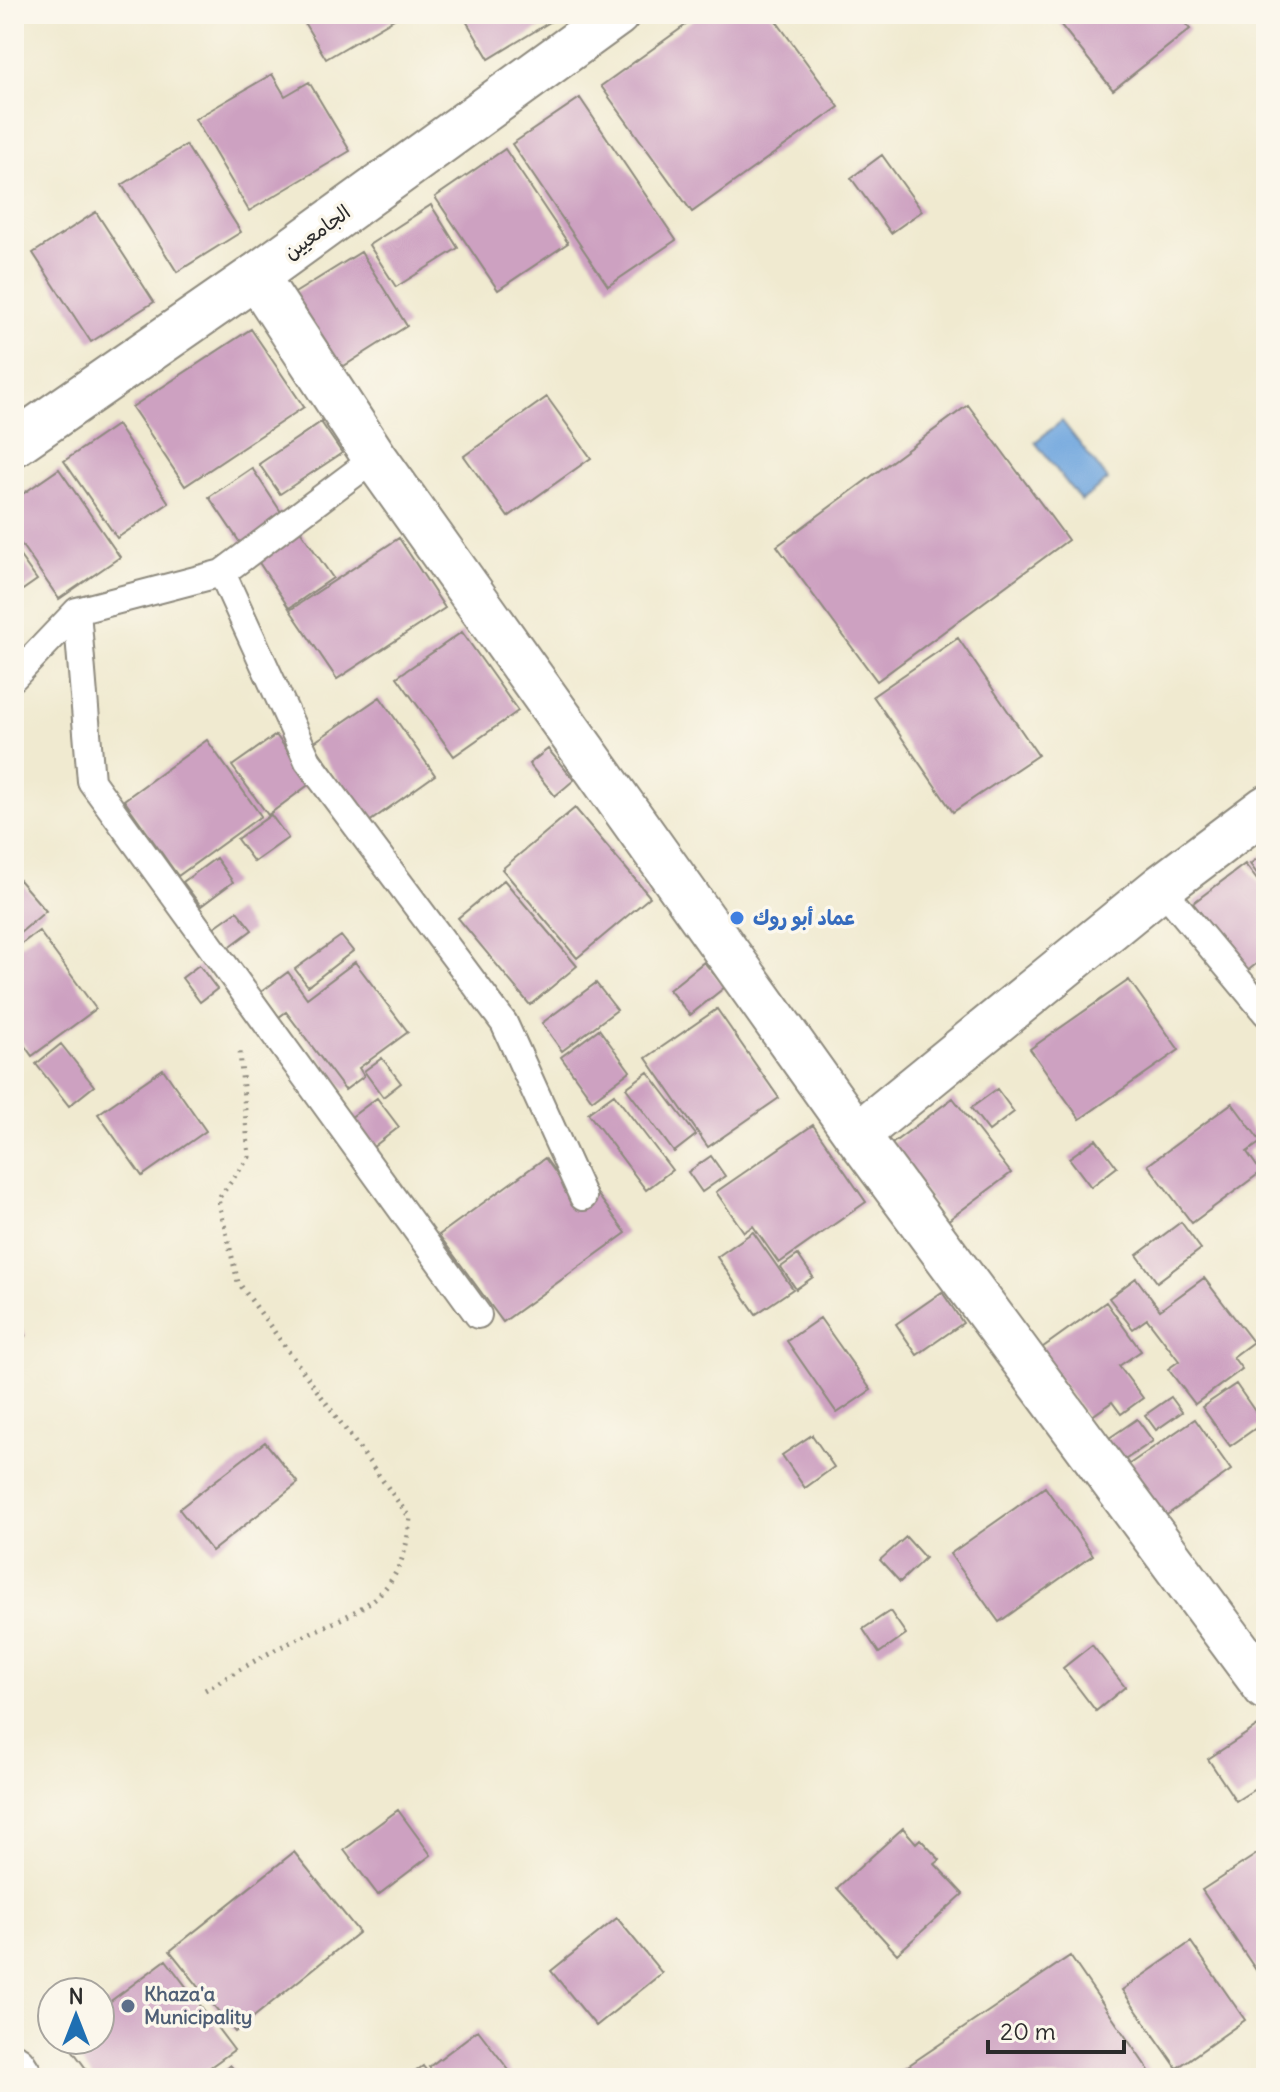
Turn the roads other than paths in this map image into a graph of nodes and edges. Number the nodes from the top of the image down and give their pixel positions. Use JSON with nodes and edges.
{"nodes":[{"id":1,"x":617,"y":14,"type":"edge"},
{"id":2,"x":256,"y":276,"type":"junction"},
{"id":3,"x":19,"y":430,"type":"edge"},
{"id":4,"x":375,"y":458,"type":"junction"},
{"id":5,"x":222,"y":573,"type":"junction"},
{"id":6,"x":77,"y":611,"type":"junction"},
{"id":7,"x":14,"y":677,"type":"edge"},
{"id":8,"x":1266,"y":808,"type":"edge"},
{"id":9,"x":1161,"y":887,"type":"junction"},
{"id":10,"x":1266,"y":1013,"type":"edge"},
{"id":11,"x":857,"y":1135,"type":"junction"},
{"id":12,"x":583,"y":1197,"type":"dead end"},
{"id":13,"x":478,"y":1315,"type":"dead end"},
{"id":14,"x":1266,"y":1688,"type":"edge"},
{"id":15,"x":14,"y":2067,"type":"edge"},
{"id":16,"x":21,"y":2078,"type":"edge"}],
"edges":[{"from":1,"to":2,"type":"street","name":"الجامعيين"},
{"from":2,"to":3,"type":"street","name":"الجامعيين"},
{"from":2,"to":4,"type":"street"},
{"from":4,"to":5,"type":"lane"},
{"from":4,"to":11,"type":"street"},
{"from":5,"to":6,"type":"lane"},
{"from":5,"to":12,"type":"lane"},
{"from":6,"to":7,"type":"lane"},
{"from":6,"to":13,"type":"lane"},
{"from":8,"to":9,"type":"street"},
{"from":9,"to":10,"type":"lane"},
{"from":9,"to":11,"type":"street"},
{"from":11,"to":14,"type":"street"},
{"from":15,"to":16,"type":"street"}]}
